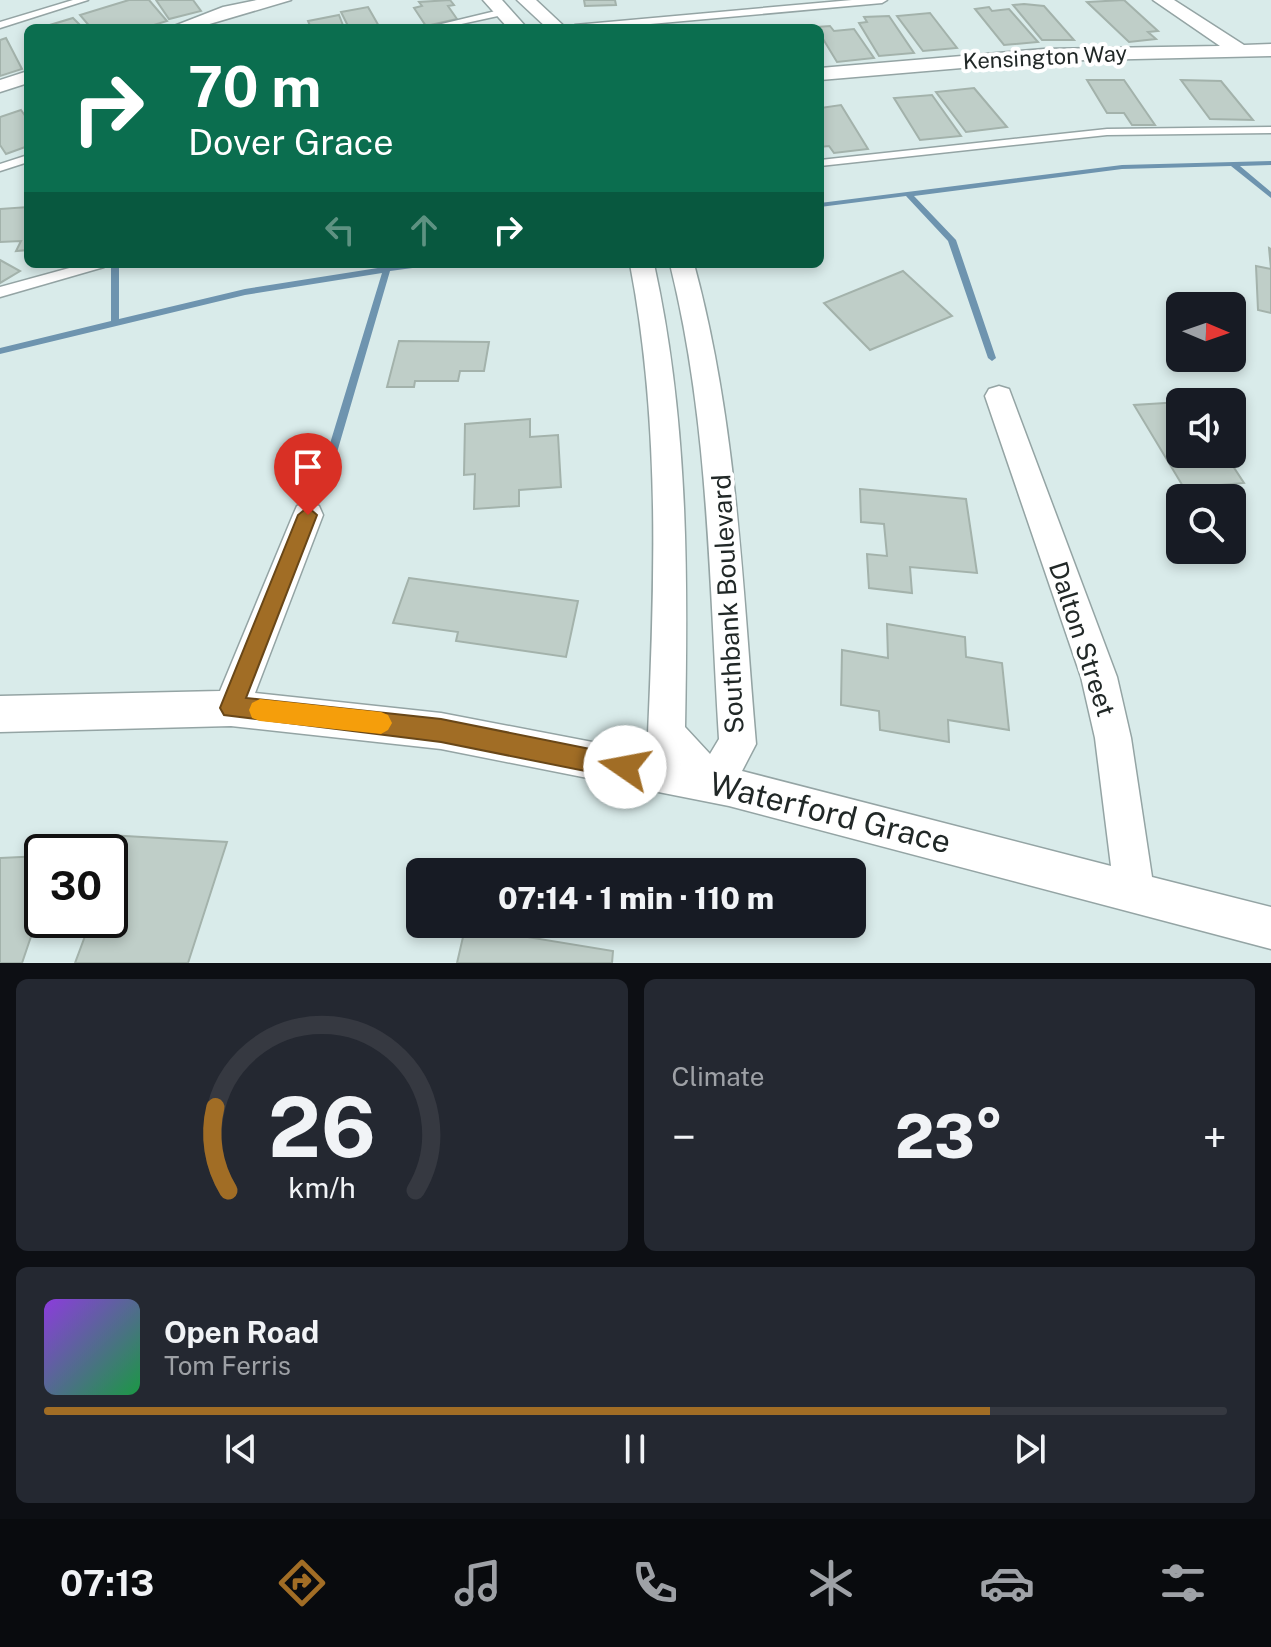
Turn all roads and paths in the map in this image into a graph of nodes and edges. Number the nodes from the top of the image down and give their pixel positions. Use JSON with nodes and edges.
{"nodes":[{"id":1,"x":83,"y":0,"type":"edge"},
{"id":2,"x":282,"y":0,"type":"edge"},
{"id":3,"x":526,"y":0,"type":"edge"},
{"id":4,"x":882,"y":0,"type":"edge"},
{"id":5,"x":1162,"y":0,"type":"edge"},
{"id":6,"x":498,"y":6,"type":"edge"},
{"id":7,"x":190,"y":24,"type":"edge"},
{"id":8,"x":442,"y":24,"type":"edge"},
{"id":9,"x":514,"y":24,"type":"edge"},
{"id":10,"x":553,"y":24,"type":"edge"},
{"id":11,"x":619,"y":24,"type":"edge"},
{"id":12,"x":0,"y":25,"type":"edge"},
{"id":13,"x":1271,"y":50,"type":"edge"},
{"id":14,"x":1242,"y":52,"type":"junction"},
{"id":15,"x":824,"y":74,"type":"edge"},
{"id":16,"x":24,"y":78,"type":"edge"},
{"id":17,"x":0,"y":86,"type":"edge"},
{"id":18,"x":1271,"y":130,"type":"edge"},
{"id":19,"x":24,"y":159,"type":"edge"},
{"id":20,"x":824,"y":163,"type":"edge"},
{"id":21,"x":0,"y":168,"type":"edge"},
{"id":22,"x":85,"y":268,"type":"edge"},
{"id":23,"x":643,"y":268,"type":"edge"},
{"id":24,"x":683,"y":268,"type":"edge"},
{"id":25,"x":0,"y":292,"type":"edge"},
{"id":26,"x":999,"y":396,"type":"dead end"},
{"id":27,"x":308,"y":515,"type":"dead end"},
{"id":28,"x":231,"y":708,"type":"junction"},
{"id":29,"x":0,"y":714,"type":"edge"},
{"id":30,"x":712,"y":784,"type":"junction"},
{"id":31,"x":1134,"y":890,"type":"junction"},
{"id":32,"x":1271,"y":928,"type":"edge"}],
"edges":[{"from":1,"to":12,"type":"lane"},
{"from":2,"to":7,"type":"street"},
{"from":3,"to":10,"type":"street"},
{"from":4,"to":11,"type":"lane"},
{"from":5,"to":14,"type":"street"},
{"from":6,"to":8,"type":"lane"},
{"from":6,"to":9,"type":"street"},
{"from":13,"to":14,"type":"street","name":"Kensington Way"},
{"from":14,"to":15,"type":"street","name":"Kensington Way"},
{"from":16,"to":17,"type":"street"},
{"from":18,"to":20,"type":"lane"},
{"from":19,"to":21,"type":"lane"},
{"from":22,"to":25,"type":"lane"},
{"from":23,"to":30,"type":"street","name":"Southbank Boulevard"},
{"from":24,"to":30,"type":"street","name":"Southbank Boulevard"},
{"from":26,"to":31,"type":"street","name":"Dalton Street"},
{"from":27,"to":28,"type":"street"},
{"from":28,"to":29,"type":"street","name":"Waterford Grace"},
{"from":28,"to":30,"type":"street","name":"Waterford Grace"},
{"from":30,"to":31,"type":"street","name":"Waterford Grace"},
{"from":31,"to":32,"type":"street","name":"Waterford Grace"}]}
